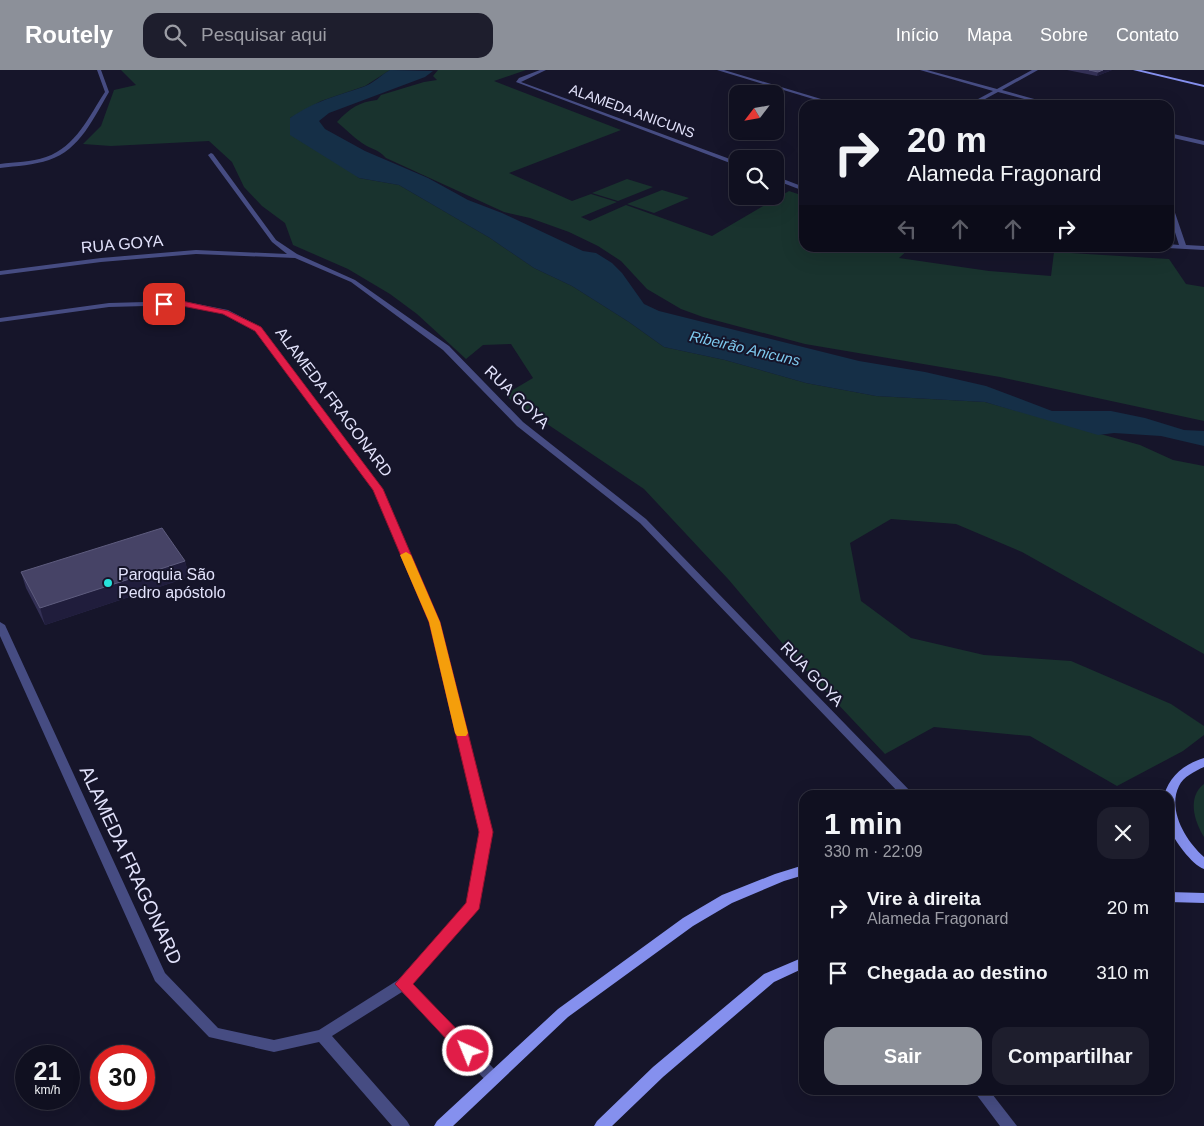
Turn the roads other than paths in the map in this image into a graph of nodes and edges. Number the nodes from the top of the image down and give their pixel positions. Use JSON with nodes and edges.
{"nodes":[{"id":1,"x":99,"y":70,"type":"edge"},
{"id":2,"x":544,"y":70,"type":"edge"},
{"id":3,"x":719,"y":70,"type":"edge"},
{"id":4,"x":922,"y":70,"type":"edge"},
{"id":5,"x":1036,"y":70,"type":"edge"},
{"id":6,"x":1135,"y":70,"type":"edge"},
{"id":7,"x":1204,"y":86,"type":"edge"},
{"id":8,"x":997,"y":90,"type":"junction"},
{"id":9,"x":821,"y":100,"type":"edge"},
{"id":10,"x":979,"y":100,"type":"edge"},
{"id":11,"x":1034,"y":100,"type":"edge"},
{"id":12,"x":1174,"y":136,"type":"edge"},
{"id":13,"x":1204,"y":144,"type":"edge"},
{"id":14,"x":211,"y":155,"type":"dead end"},
{"id":15,"x":729,"y":161,"type":"edge"},
{"id":16,"x":0,"y":166,"type":"edge"},
{"id":17,"x":784,"y":181,"type":"edge"},
{"id":18,"x":799,"y":187,"type":"edge"},
{"id":19,"x":1174,"y":219,"type":"edge"},
{"id":20,"x":1174,"y":246,"type":"edge"},
{"id":21,"x":1183,"y":247,"type":"junction"},
{"id":22,"x":1204,"y":248,"type":"edge"},
{"id":23,"x":296,"y":256,"type":"junction"},
{"id":24,"x":0,"y":273,"type":"edge"},
{"id":25,"x":0,"y":320,"type":"edge"},
{"id":26,"x":0,"y":625,"type":"edge"},
{"id":27,"x":4,"y":645,"type":"edge"},
{"id":28,"x":1204,"y":762,"type":"edge"},
{"id":29,"x":903,"y":790,"type":"edge"},
{"id":30,"x":1173,"y":790,"type":"edge"},
{"id":31,"x":1174,"y":823,"type":"edge"},
{"id":32,"x":1204,"y":864,"type":"edge"},
{"id":33,"x":799,"y":871,"type":"edge"},
{"id":34,"x":1174,"y":898,"type":"edge"},
{"id":35,"x":1204,"y":898,"type":"edge"},
{"id":36,"x":799,"y":964,"type":"edge"},
{"id":37,"x":403,"y":984,"type":"junction"},
{"id":38,"x":322,"y":1035,"type":"junction"},
{"id":39,"x":493,"y":1078,"type":"junction"},
{"id":40,"x":984,"y":1095,"type":"edge"},
{"id":41,"x":402,"y":1126,"type":"edge"},
{"id":42,"x":442,"y":1126,"type":"edge"},
{"id":43,"x":602,"y":1126,"type":"edge"},
{"id":44,"x":1009,"y":1126,"type":"edge"}],
"edges":[{"from":1,"to":16,"type":"street"},
{"from":2,"to":15,"type":"street","name":"ALAMEDA ANICUNS"},
{"from":3,"to":9,"type":"street"},
{"from":4,"to":8,"type":"street"},
{"from":5,"to":8,"type":"street"},
{"from":6,"to":7,"type":"street"},
{"from":8,"to":10,"type":"street"},
{"from":8,"to":11,"type":"street"},
{"from":12,"to":13,"type":"street"},
{"from":14,"to":23,"type":"street"},
{"from":17,"to":18,"type":"street"},
{"from":19,"to":21,"type":"street"},
{"from":20,"to":21,"type":"street"},
{"from":21,"to":22,"type":"street"},
{"from":23,"to":24,"type":"street","name":"RUA GOYA"},
{"from":23,"to":29,"type":"street","name":"RUA GOYA"},
{"from":25,"to":37,"type":"street","name":"ALAMEDA FRAGONARD"},
{"from":26,"to":27,"type":"street","name":"ALAMEDA FRAGONARD"},
{"from":27,"to":38,"type":"street","name":"ALAMEDA FRAGONARD"},
{"from":28,"to":30,"type":"street"},
{"from":31,"to":32,"type":"street"},
{"from":33,"to":39,"type":"street"},
{"from":34,"to":35,"type":"street"},
{"from":36,"to":43,"type":"street"},
{"from":37,"to":38,"type":"street","name":"ALAMEDA FRAGONARD"},
{"from":37,"to":39,"type":"street"},
{"from":38,"to":41,"type":"street"},
{"from":39,"to":42,"type":"street"},
{"from":40,"to":44,"type":"street"}]}
